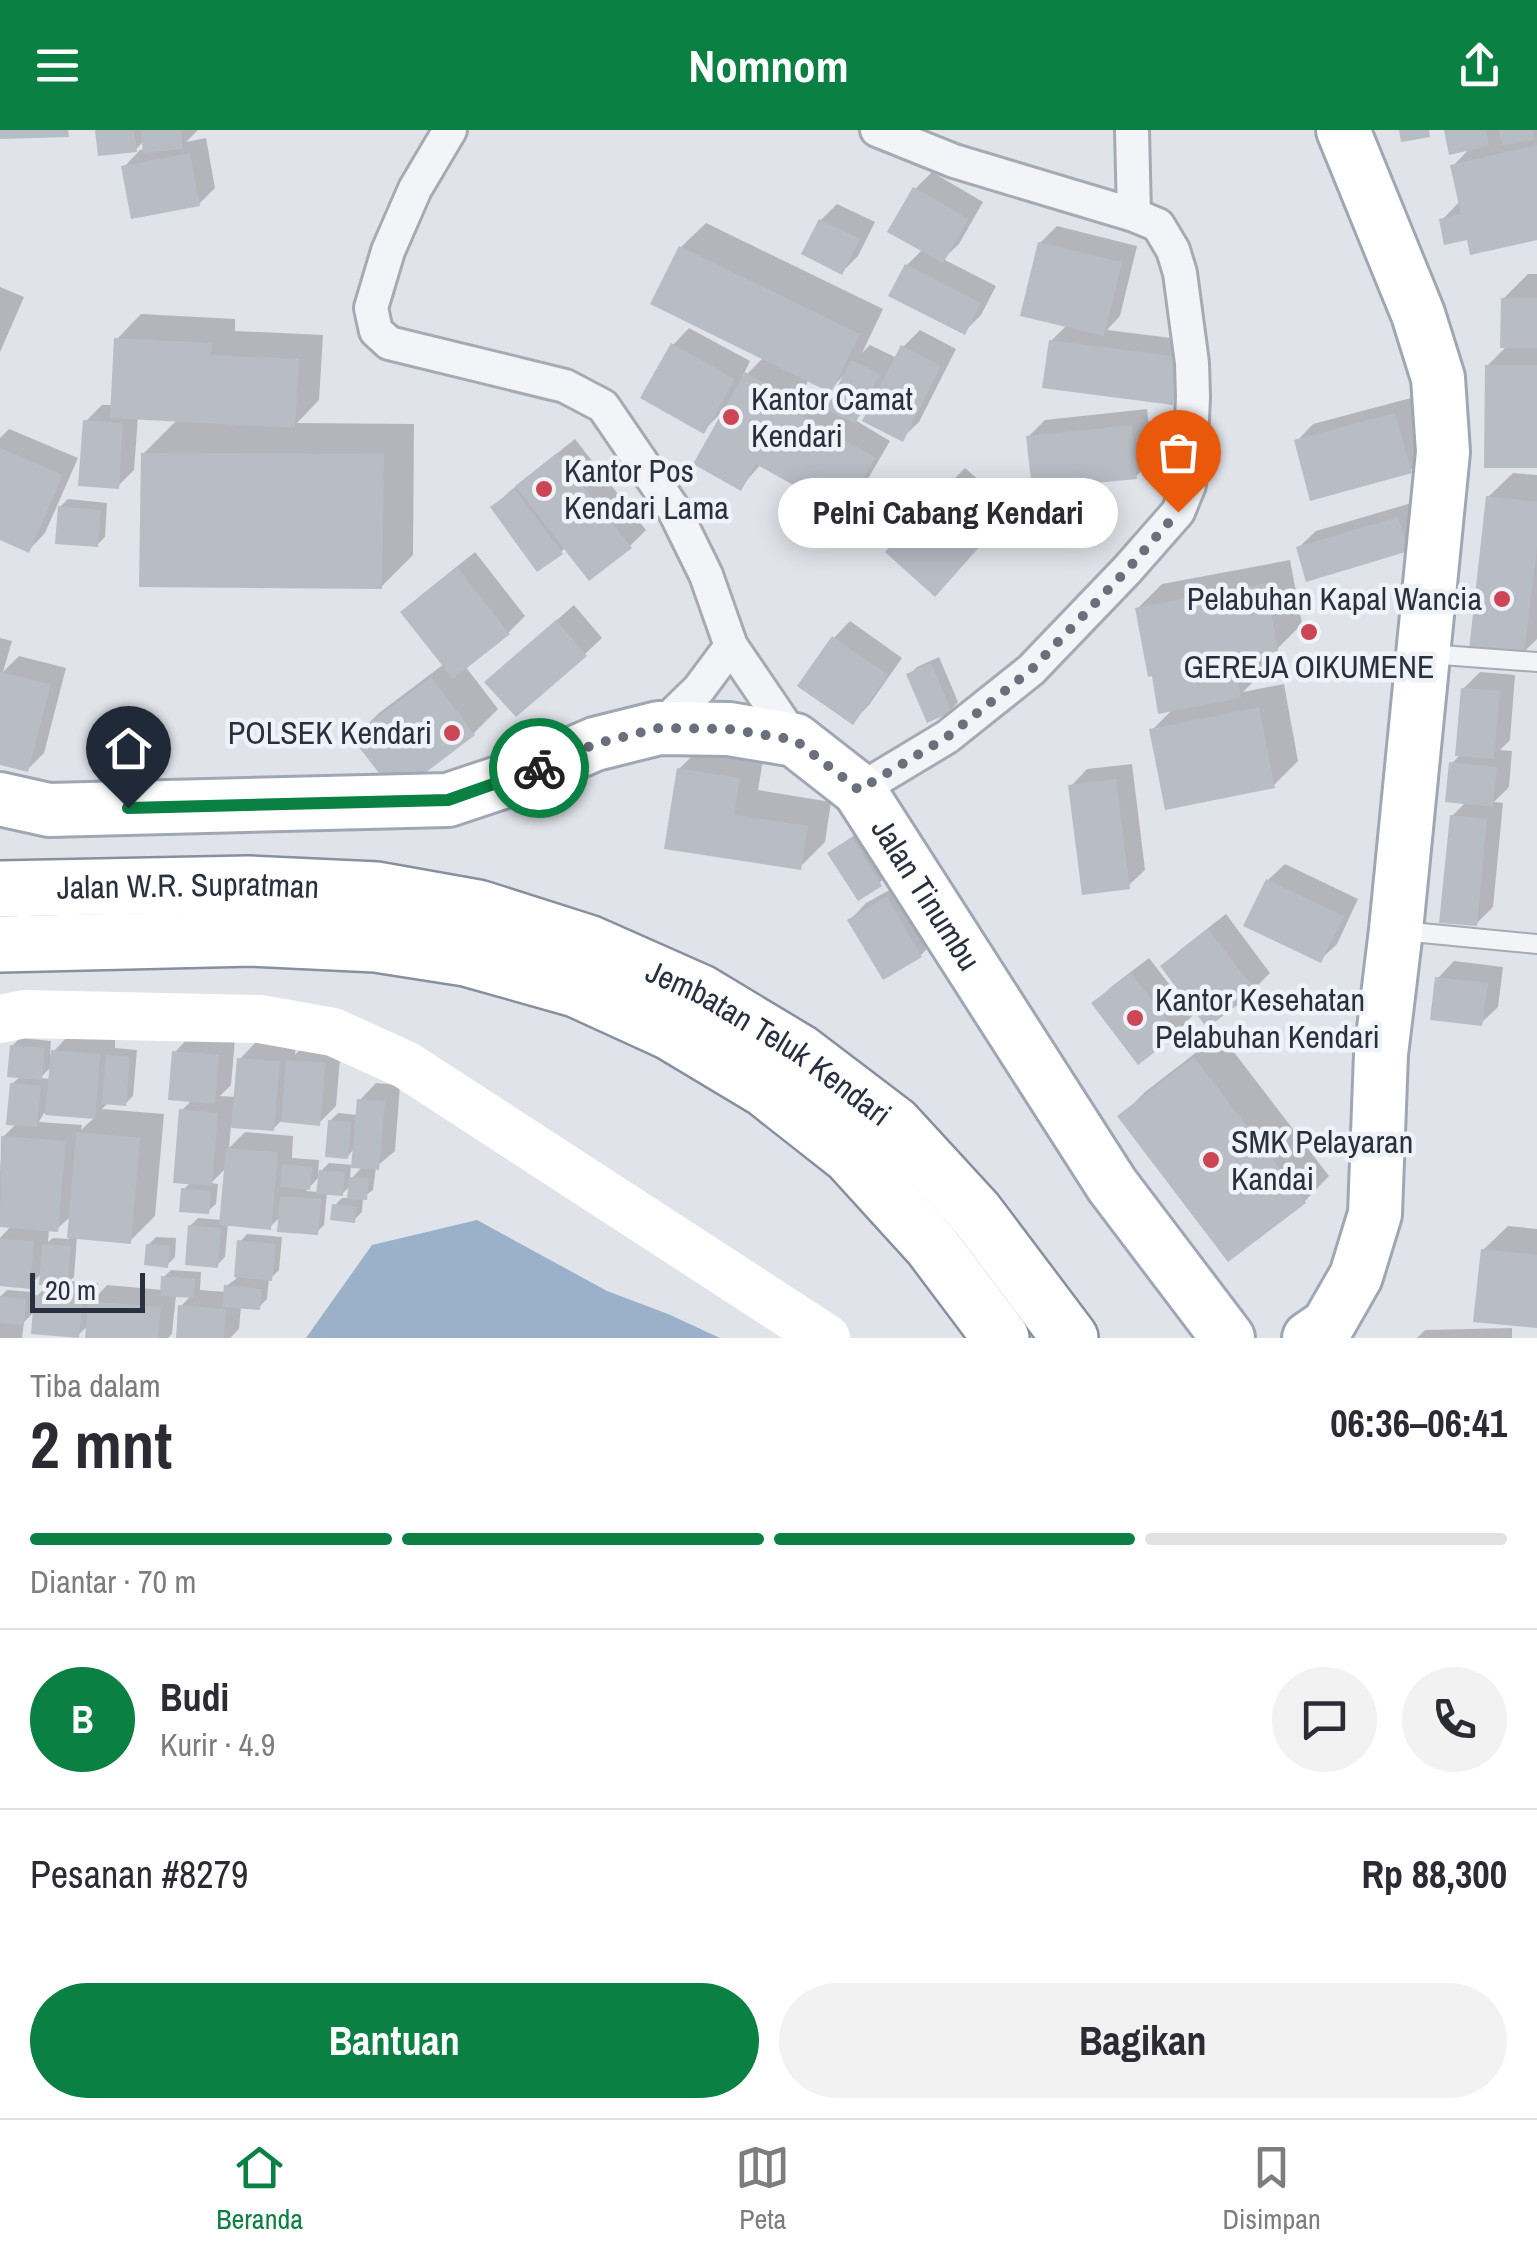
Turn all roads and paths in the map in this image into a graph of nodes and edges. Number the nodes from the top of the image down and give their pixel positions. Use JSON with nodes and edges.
{"nodes":[{"id":1,"x":450,"y":130,"type":"edge"},
{"id":2,"x":877,"y":130,"type":"edge"},
{"id":3,"x":1132,"y":130,"type":"edge"},
{"id":4,"x":1343,"y":130,"type":"edge"},
{"id":5,"x":1134,"y":215,"type":"junction"},
{"id":6,"x":731,"y":646,"type":"junction"},
{"id":7,"x":1423,"y":654,"type":"junction"},
{"id":8,"x":1537,"y":662,"type":"edge"},
{"id":9,"x":659,"y":728,"type":"junction"},
{"id":10,"x":795,"y":740,"type":"junction"},
{"id":11,"x":859,"y":790,"type":"junction"},
{"id":12,"x":0,"y":800,"type":"edge"},
{"id":13,"x":0,"y":889,"type":"edge"},
{"id":14,"x":376,"y":890,"type":"joint"},
{"id":15,"x":1396,"y":930,"type":"junction"},
{"id":16,"x":0,"y":944,"type":"edge"},
{"id":17,"x":376,"y":944,"type":"joint"},
{"id":18,"x":1537,"y":944,"type":"edge"},
{"id":19,"x":0,"y":1019,"type":"edge"},
{"id":20,"x":826,"y":1338,"type":"edge"},
{"id":21,"x":1001,"y":1338,"type":"edge"},
{"id":22,"x":1070,"y":1338,"type":"edge"},
{"id":23,"x":1228,"y":1338,"type":"edge"},
{"id":24,"x":1310,"y":1338,"type":"edge"}],
"edges":[{"from":1,"to":6,"type":"street"},
{"from":2,"to":5,"type":"street"},
{"from":3,"to":5,"type":"street"},
{"from":4,"to":7,"type":"main road"},
{"from":5,"to":11,"type":"street"},
{"from":6,"to":9,"type":"street"},
{"from":6,"to":10,"type":"street"},
{"from":7,"to":8,"type":"lane"},
{"from":7,"to":15,"type":"main road"},
{"from":9,"to":10,"type":"main road","name":"Jalan Tinumbu"},
{"from":9,"to":12,"type":"main road","name":"Jalan Tinumbu"},
{"from":10,"to":11,"type":"main road","name":"Jalan Tinumbu"},
{"from":11,"to":23,"type":"main road","name":"Jalan Tinumbu"},
{"from":13,"to":14,"type":"highway","name":"Jalan W.R. Supratman"},
{"from":14,"to":22,"type":"highway","name":"Jembatan Teluk Kendari"},
{"from":15,"to":18,"type":"lane"},
{"from":15,"to":24,"type":"main road"},
{"from":16,"to":17,"type":"highway","name":"Jalan W.R. Supratman"},
{"from":17,"to":21,"type":"highway","name":"Jembatan Teluk Kendari"},
{"from":19,"to":20,"type":"main road"}]}
